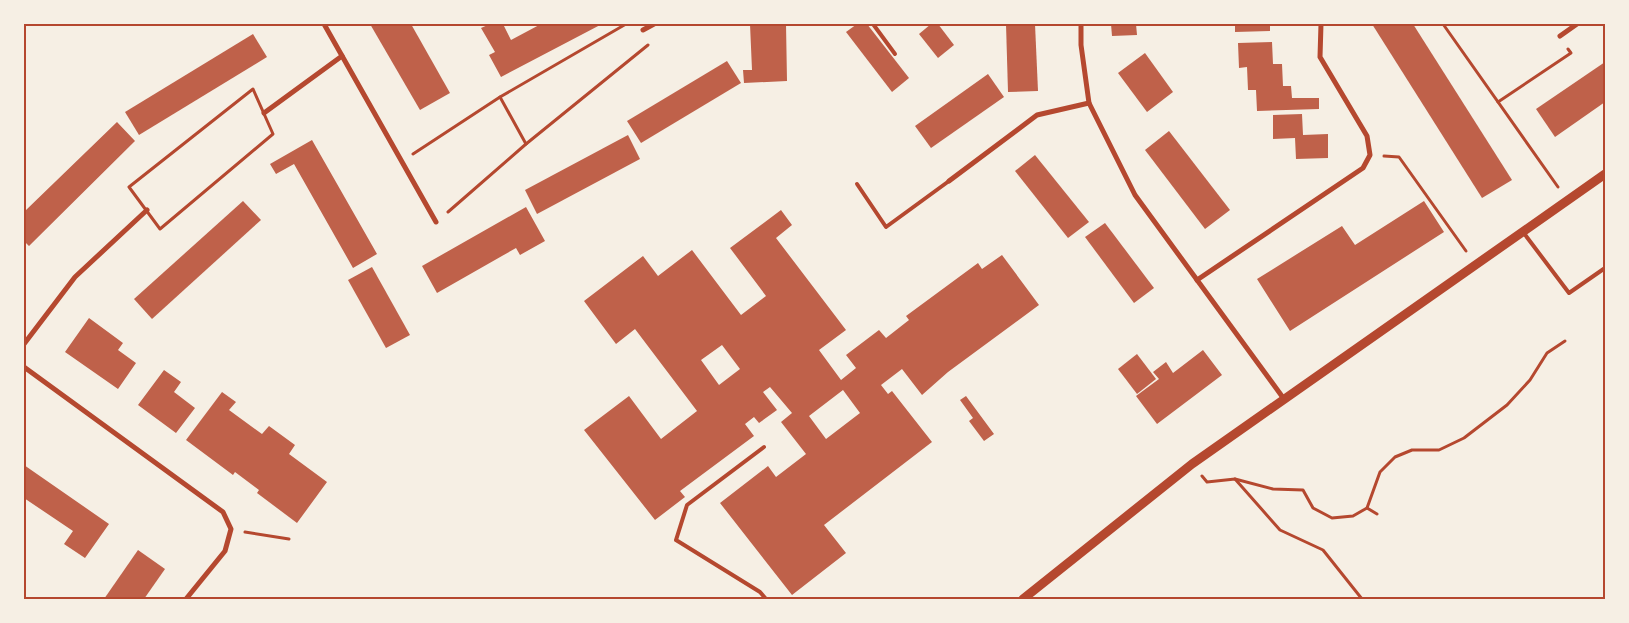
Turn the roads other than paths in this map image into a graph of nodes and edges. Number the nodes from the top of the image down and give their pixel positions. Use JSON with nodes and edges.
{"nodes":[{"id":1,"x":324,"y":24,"type":"edge"},
{"id":2,"x":654,"y":24,"type":"edge"},
{"id":3,"x":873,"y":24,"type":"edge"},
{"id":4,"x":1080,"y":24,"type":"edge"},
{"id":5,"x":1321,"y":24,"type":"edge"},
{"id":6,"x":1577,"y":24,"type":"edge"},
{"id":7,"x":643,"y":30,"type":"road end"},
{"id":8,"x":1560,"y":36,"type":"road end"},
{"id":9,"x":895,"y":54,"type":"dead end"},
{"id":10,"x":342,"y":56,"type":"junction"},
{"id":11,"x":1089,"y":103,"type":"junction"},
{"id":12,"x":264,"y":113,"type":"road end"},
{"id":13,"x":1605,"y":174,"type":"edge"},
{"id":14,"x":949,"y":181,"type":"joint"},
{"id":15,"x":857,"y":184,"type":"dead end"},
{"id":16,"x":147,"y":210,"type":"road end"},
{"id":17,"x":436,"y":222,"type":"road end"},
{"id":18,"x":1522,"y":232,"type":"junction"},
{"id":19,"x":1605,"y":268,"type":"edge"},
{"id":20,"x":1197,"y":280,"type":"junction"},
{"id":21,"x":24,"y":344,"type":"edge"},
{"id":22,"x":24,"y":368,"type":"edge"},
{"id":23,"x":1284,"y":399,"type":"junction"},
{"id":24,"x":764,"y":447,"type":"dead end"},
{"id":25,"x":186,"y":599,"type":"edge"},
{"id":26,"x":766,"y":599,"type":"edge"},
{"id":27,"x":1023,"y":599,"type":"edge"}],
"edges":[{"from":1,"to":10,"type":"street"},
{"from":2,"to":7,"type":"street"},
{"from":3,"to":9,"type":"lane"},
{"from":4,"to":11,"type":"street"},
{"from":5,"to":20,"type":"street"},
{"from":6,"to":8,"type":"street"},
{"from":10,"to":12,"type":"street"},
{"from":10,"to":17,"type":"street"},
{"from":11,"to":14,"type":"street"},
{"from":11,"to":20,"type":"street"},
{"from":13,"to":18,"type":"street"},
{"from":14,"to":15,"type":"lane"},
{"from":16,"to":21,"type":"street"},
{"from":18,"to":19,"type":"lane"},
{"from":18,"to":23,"type":"street"},
{"from":20,"to":23,"type":"street"},
{"from":22,"to":25,"type":"street"},
{"from":23,"to":27,"type":"street"},
{"from":24,"to":26,"type":"lane"}]}
